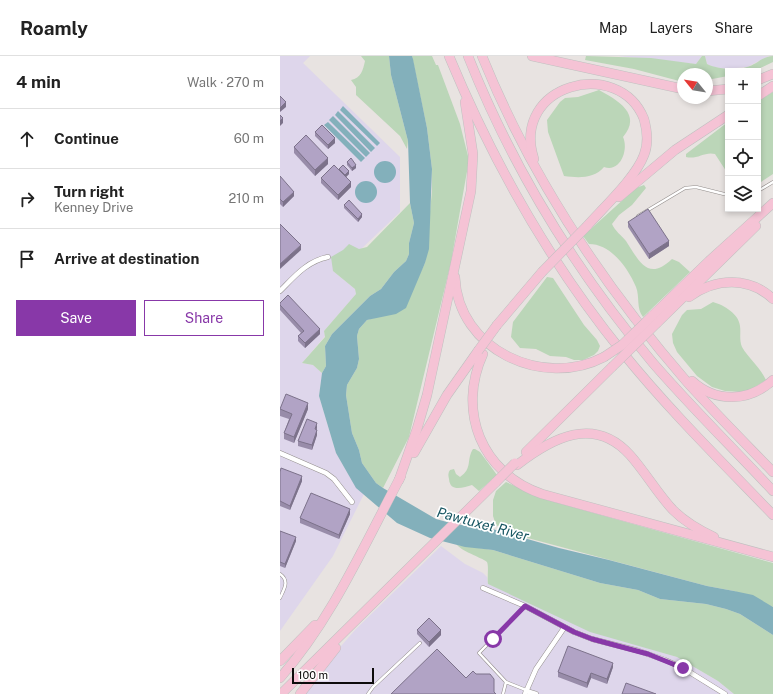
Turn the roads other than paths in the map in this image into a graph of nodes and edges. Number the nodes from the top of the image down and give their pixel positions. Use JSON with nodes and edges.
{"nodes":[{"id":1,"x":449,"y":56,"type":"edge"},
{"id":2,"x":468,"y":56,"type":"edge"},
{"id":3,"x":482,"y":56,"type":"edge"},
{"id":4,"x":532,"y":56,"type":"edge"},
{"id":5,"x":773,"y":74,"type":"edge"},
{"id":6,"x":761,"y":79,"type":"edge"},
{"id":7,"x":462,"y":86,"type":"junction"},
{"id":8,"x":773,"y":86,"type":"edge"},
{"id":9,"x":677,"y":88,"type":"edge"},
{"id":10,"x":725,"y":89,"type":"edge"},
{"id":11,"x":713,"y":90,"type":"edge"},
{"id":12,"x":761,"y":94,"type":"edge"},
{"id":13,"x":725,"y":117,"type":"edge"},
{"id":14,"x":542,"y":177,"type":"junction"},
{"id":15,"x":773,"y":182,"type":"edge"},
{"id":16,"x":761,"y":189,"type":"edge"},
{"id":17,"x":725,"y":194,"type":"edge"},
{"id":18,"x":773,"y":203,"type":"edge"},
{"id":19,"x":773,"y":209,"type":"edge"},
{"id":20,"x":632,"y":220,"type":"edge"},
{"id":21,"x":587,"y":226,"type":"junction"},
{"id":22,"x":328,"y":257,"type":"dead end"},
{"id":23,"x":456,"y":260,"type":"junction"},
{"id":24,"x":280,"y":291,"type":"edge"},
{"id":25,"x":773,"y":299,"type":"edge"},
{"id":26,"x":654,"y":320,"type":"junction"},
{"id":27,"x":480,"y":352,"type":"junction"},
{"id":28,"x":664,"y":353,"type":"junction"},
{"id":29,"x":773,"y":380,"type":"edge"},
{"id":30,"x":280,"y":453,"type":"edge"},
{"id":31,"x":516,"y":464,"type":"junction"},
{"id":32,"x":773,"y":472,"type":"edge"},
{"id":33,"x":399,"y":480,"type":"junction"},
{"id":34,"x":773,"y":490,"type":"edge"},
{"id":35,"x":352,"y":502,"type":"dead end"},
{"id":36,"x":773,"y":515,"type":"edge"},
{"id":37,"x":757,"y":552,"type":"junction"},
{"id":38,"x":773,"y":556,"type":"edge"},
{"id":39,"x":280,"y":574,"type":"edge"},
{"id":40,"x":390,"y":586,"type":"junction"},
{"id":41,"x":483,"y":588,"type":"dead end"},
{"id":42,"x":280,"y":598,"type":"edge"},
{"id":43,"x":333,"y":603,"type":"junction"},
{"id":44,"x":525,"y":606,"type":"junction"},
{"id":45,"x":564,"y":628,"type":"junction"},
{"id":46,"x":420,"y":643,"type":"dead end"},
{"id":47,"x":280,"y":661,"type":"edge"},
{"id":48,"x":280,"y":678,"type":"edge"},
{"id":49,"x":506,"y":682,"type":"junction"},
{"id":50,"x":526,"y":692,"type":"edge"},
{"id":51,"x":281,"y":694,"type":"edge"},
{"id":52,"x":300,"y":694,"type":"edge"},
{"id":53,"x":368,"y":694,"type":"edge"},
{"id":54,"x":503,"y":694,"type":"edge"},
{"id":55,"x":536,"y":694,"type":"edge"},
{"id":56,"x":725,"y":694,"type":"edge"}],
"edges":[{"from":1,"to":7,"type":"highway"},
{"from":2,"to":34,"type":"highway"},
{"from":3,"to":14,"type":"highway"},
{"from":4,"to":9,"type":"highway"},
{"from":5,"to":6,"type":"highway"},
{"from":7,"to":23,"type":"highway"},
{"from":7,"to":36,"type":"highway"},
{"from":8,"to":12,"type":"highway"},
{"from":10,"to":11,"type":"highway"},
{"from":13,"to":21,"type":"highway"},
{"from":14,"to":21,"type":"highway"},
{"from":14,"to":28,"type":"highway"},
{"from":15,"to":16,"type":"lane"},
{"from":17,"to":20,"type":"lane"},
{"from":18,"to":26,"type":"highway"},
{"from":19,"to":26,"type":"highway"},
{"from":21,"to":27,"type":"highway","bridge":true},
{"from":22,"to":24,"type":"street"},
{"from":23,"to":26,"type":"highway","bridge":true},
{"from":23,"to":33,"type":"highway"},
{"from":25,"to":26,"type":"highway"},
{"from":26,"to":31,"type":"highway","bridge":true},
{"from":27,"to":33,"type":"highway"},
{"from":27,"to":37,"type":"highway"},
{"from":28,"to":29,"type":"highway"},
{"from":28,"to":32,"type":"highway"},
{"from":30,"to":35,"type":"street"},
{"from":31,"to":37,"type":"highway"},
{"from":31,"to":40,"type":"highway","bridge":true},
{"from":33,"to":43,"type":"highway"},
{"from":37,"to":38,"type":"highway"},
{"from":39,"to":42,"type":"lane"},
{"from":40,"to":51,"type":"highway"},
{"from":40,"to":52,"type":"highway"},
{"from":41,"to":44,"type":"street"},
{"from":43,"to":47,"type":"highway"},
{"from":43,"to":48,"type":"highway"},
{"from":44,"to":45,"type":"street"},
{"from":44,"to":49,"type":"lane"},
{"from":45,"to":50,"type":"street"},
{"from":45,"to":56,"type":"street"},
{"from":46,"to":53,"type":"lane"},
{"from":49,"to":50,"type":"lane"},
{"from":49,"to":54,"type":"lane"},
{"from":50,"to":55,"type":"street"}]}
